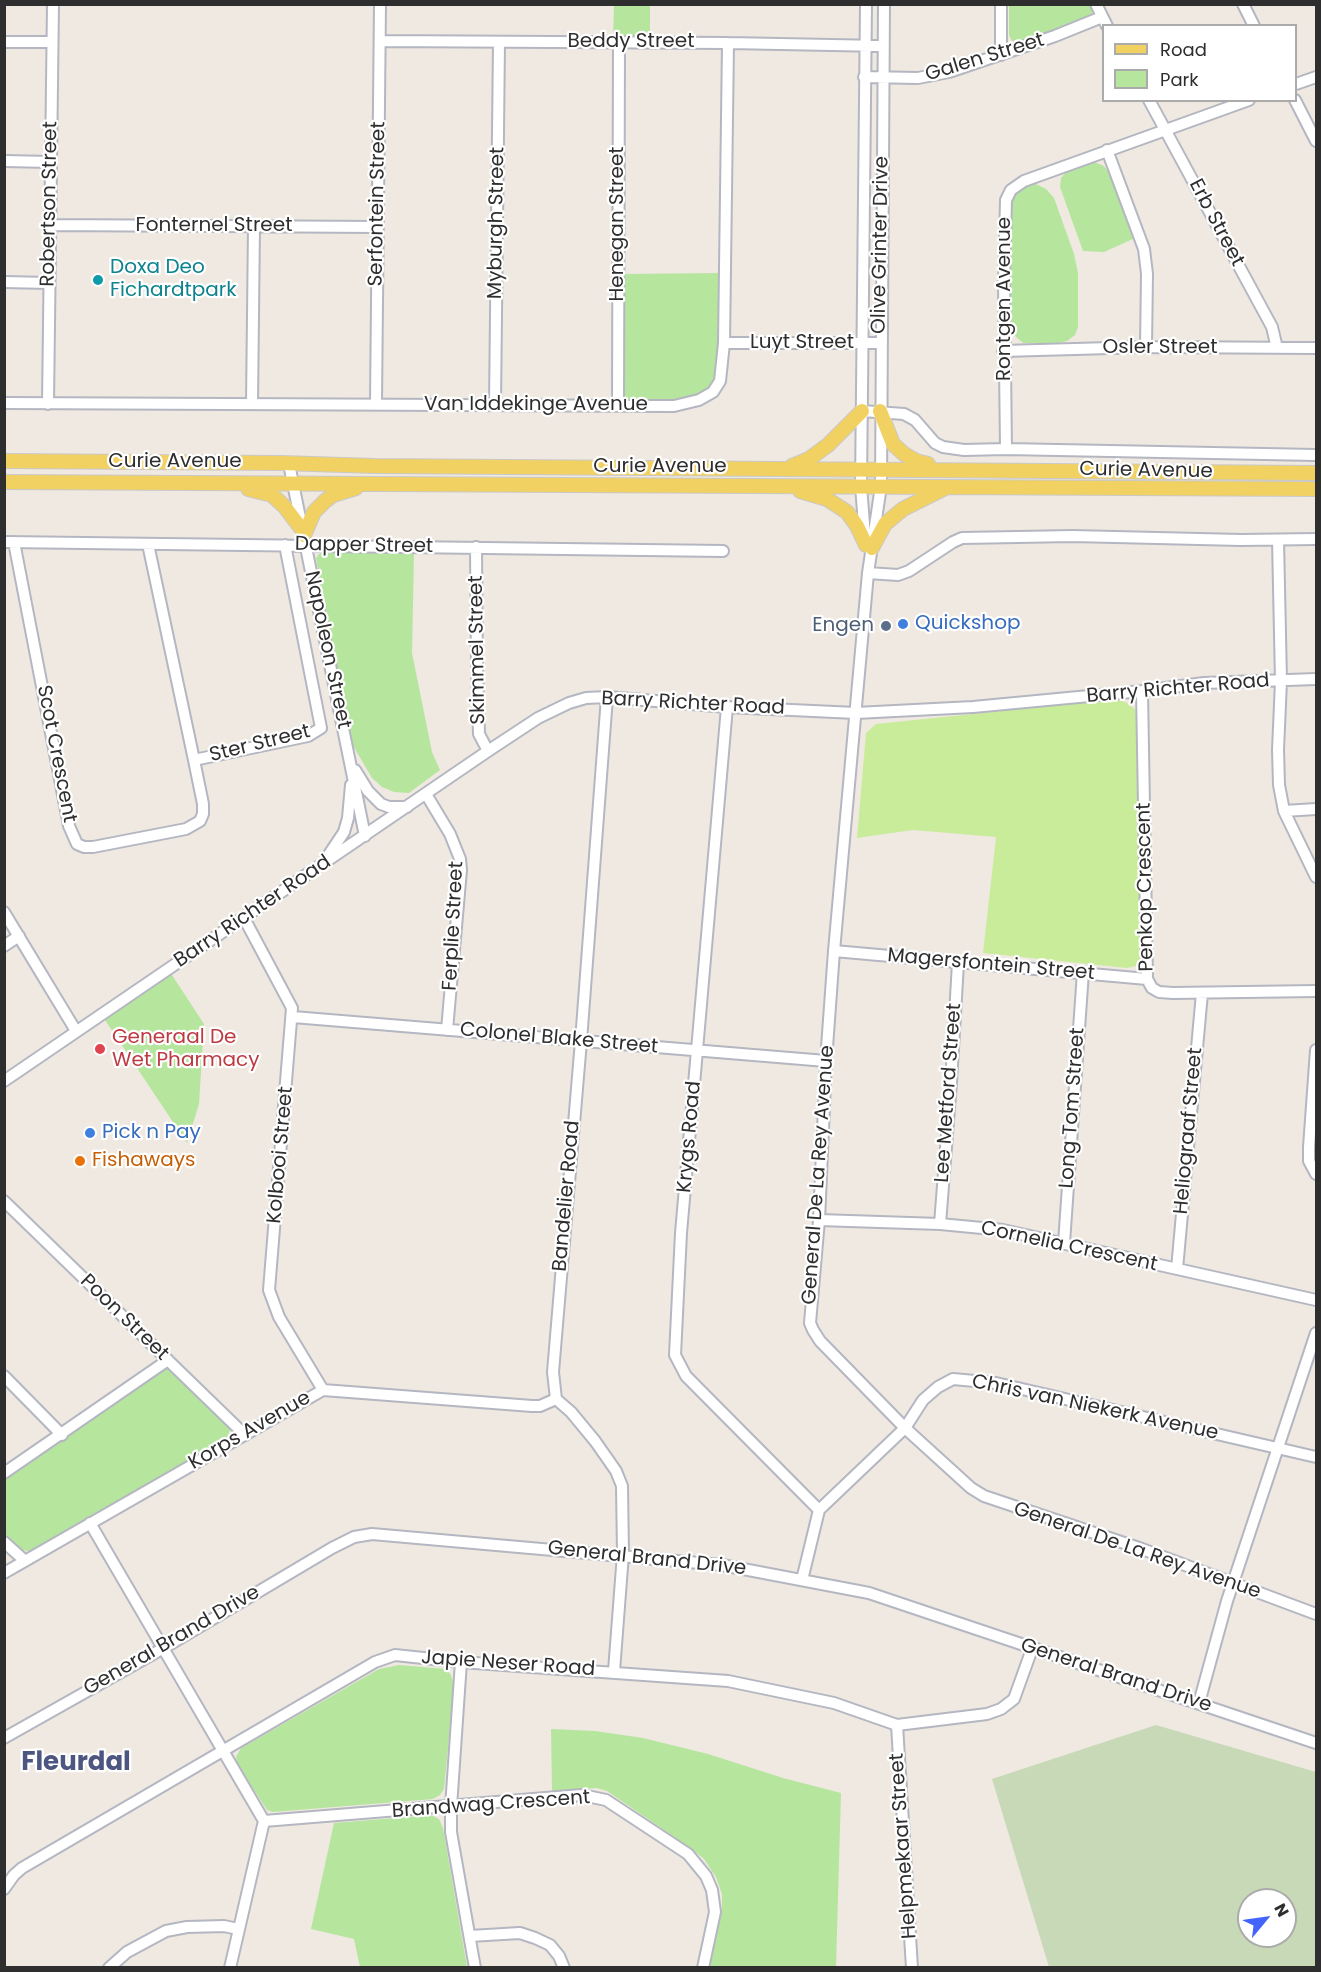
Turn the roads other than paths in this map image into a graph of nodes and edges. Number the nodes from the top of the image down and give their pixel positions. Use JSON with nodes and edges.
{"nodes":[{"id":1,"x":53,"y":4,"type":"edge"},
{"id":2,"x":380,"y":4,"type":"edge"},
{"id":3,"x":866,"y":4,"type":"edge"},
{"id":4,"x":884,"y":4,"type":"edge"},
{"id":5,"x":1001,"y":4,"type":"edge"},
{"id":6,"x":1096,"y":4,"type":"edge"},
{"id":7,"x":1243,"y":4,"type":"edge"},
{"id":8,"x":1105,"y":21,"type":"edge"},
{"id":9,"x":1253,"y":24,"type":"edge"},
{"id":10,"x":380,"y":41,"type":"junction"},
{"id":11,"x":4,"y":42,"type":"edge"},
{"id":12,"x":52,"y":42,"type":"junction"},
{"id":13,"x":499,"y":42,"type":"junction"},
{"id":14,"x":619,"y":42,"type":"junction"},
{"id":15,"x":728,"y":43,"type":"junction"},
{"id":16,"x":864,"y":45,"type":"junction"},
{"id":17,"x":883,"y":46,"type":"junction"},
{"id":18,"x":1001,"y":55,"type":"junction"},
{"id":19,"x":864,"y":77,"type":"junction"},
{"id":20,"x":1317,"y":77,"type":"edge"},
{"id":21,"x":883,"y":78,"type":"junction"},
{"id":22,"x":1297,"y":84,"type":"edge"},
{"id":23,"x":1150,"y":102,"type":"edge"},
{"id":24,"x":1243,"y":102,"type":"edge"},
{"id":25,"x":1296,"y":102,"type":"edge"},
{"id":26,"x":1165,"y":130,"type":"junction"},
{"id":27,"x":1317,"y":141,"type":"edge"},
{"id":28,"x":1107,"y":150,"type":"junction"},
{"id":29,"x":4,"y":161,"type":"edge"},
{"id":30,"x":51,"y":162,"type":"junction"},
{"id":31,"x":50,"y":225,"type":"junction"},
{"id":32,"x":254,"y":226,"type":"junction"},
{"id":33,"x":378,"y":227,"type":"junction"},
{"id":34,"x":4,"y":282,"type":"edge"},
{"id":35,"x":49,"y":283,"type":"junction"},
{"id":36,"x":724,"y":343,"type":"junction"},
{"id":37,"x":861,"y":343,"type":"junction"},
{"id":38,"x":880,"y":344,"type":"junction"},
{"id":39,"x":1146,"y":347,"type":"junction"},
{"id":40,"x":1277,"y":348,"type":"junction"},
{"id":41,"x":1317,"y":348,"type":"edge"},
{"id":42,"x":1003,"y":351,"type":"junction"},
{"id":43,"x":4,"y":403,"type":"edge"},
{"id":44,"x":376,"y":403,"type":"junction"},
{"id":45,"x":48,"y":404,"type":"junction"},
{"id":46,"x":252,"y":404,"type":"junction"},
{"id":47,"x":495,"y":405,"type":"junction"},
{"id":48,"x":618,"y":405,"type":"junction"},
{"id":49,"x":862,"y":411,"type":"junction"},
{"id":50,"x":880,"y":411,"type":"junction"},
{"id":51,"x":1006,"y":449,"type":"junction"},
{"id":52,"x":1317,"y":455,"type":"edge"},
{"id":53,"x":4,"y":461,"type":"edge"},
{"id":54,"x":289,"y":464,"type":"junction"},
{"id":55,"x":787,"y":469,"type":"junction"},
{"id":56,"x":861,"y":469,"type":"junction"},
{"id":57,"x":880,"y":469,"type":"junction"},
{"id":58,"x":948,"y":469,"type":"junction"},
{"id":59,"x":1317,"y":473,"type":"edge"},
{"id":60,"x":4,"y":482,"type":"edge"},
{"id":61,"x":200,"y":483,"type":"junction"},
{"id":62,"x":292,"y":483,"type":"junction"},
{"id":63,"x":394,"y":484,"type":"junction"},
{"id":64,"x":778,"y":486,"type":"junction"},
{"id":65,"x":861,"y":486,"type":"junction"},
{"id":66,"x":881,"y":486,"type":"junction"},
{"id":67,"x":950,"y":486,"type":"junction"},
{"id":68,"x":1317,"y":489,"type":"edge"},
{"id":69,"x":304,"y":537,"type":"junction"},
{"id":70,"x":1317,"y":539,"type":"edge"},
{"id":71,"x":1278,"y":540,"type":"junction"},
{"id":72,"x":9,"y":542,"type":"edge"},
{"id":73,"x":148,"y":544,"type":"junction"},
{"id":74,"x":285,"y":545,"type":"junction"},
{"id":75,"x":869,"y":547,"type":"junction"},
{"id":76,"x":476,"y":548,"type":"junction"},
{"id":77,"x":723,"y":550,"type":"dead end"},
{"id":78,"x":868,"y":573,"type":"junction"},
{"id":79,"x":1317,"y":679,"type":"edge"},
{"id":80,"x":1281,"y":681,"type":"junction"},
{"id":81,"x":1142,"y":691,"type":"junction"},
{"id":82,"x":607,"y":697,"type":"junction"},
{"id":83,"x":727,"y":707,"type":"junction"},
{"id":84,"x":856,"y":712,"type":"junction"},
{"id":85,"x":322,"y":724,"type":"joint"},
{"id":86,"x":347,"y":750,"type":"junction"},
{"id":87,"x":488,"y":751,"type":"junction"},
{"id":88,"x":194,"y":760,"type":"junction"},
{"id":89,"x":351,"y":768,"type":"junction"},
{"id":90,"x":426,"y":794,"type":"junction"},
{"id":91,"x":407,"y":807,"type":"junction"},
{"id":92,"x":1317,"y":809,"type":"edge"},
{"id":93,"x":1284,"y":811,"type":"junction"},
{"id":94,"x":365,"y":836,"type":"junction"},
{"id":95,"x":322,"y":864,"type":"junction"},
{"id":96,"x":1317,"y":877,"type":"edge"},
{"id":97,"x":4,"y":912,"type":"edge"},
{"id":98,"x":244,"y":918,"type":"junction"},
{"id":99,"x":19,"y":936,"type":"junction"},
{"id":100,"x":4,"y":946,"type":"edge"},
{"id":101,"x":834,"y":951,"type":"junction"},
{"id":102,"x":958,"y":963,"type":"junction"},
{"id":103,"x":1083,"y":972,"type":"junction"},
{"id":104,"x":1147,"y":979,"type":"junction"},
{"id":105,"x":1317,"y":991,"type":"edge"},
{"id":106,"x":1202,"y":993,"type":"junction"},
{"id":107,"x":293,"y":1017,"type":"junction"},
{"id":108,"x":447,"y":1030,"type":"junction"},
{"id":109,"x":76,"y":1031,"type":"junction"},
{"id":110,"x":581,"y":1041,"type":"junction"},
{"id":111,"x":697,"y":1050,"type":"junction"},
{"id":112,"x":1317,"y":1050,"type":"edge"},
{"id":113,"x":826,"y":1061,"type":"junction"},
{"id":114,"x":4,"y":1081,"type":"edge"},
{"id":115,"x":1317,"y":1173,"type":"edge"},
{"id":116,"x":4,"y":1201,"type":"edge"},
{"id":117,"x":819,"y":1220,"type":"junction"},
{"id":118,"x":940,"y":1224,"type":"junction"},
{"id":119,"x":1064,"y":1243,"type":"junction"},
{"id":120,"x":1177,"y":1269,"type":"junction"},
{"id":121,"x":1317,"y":1300,"type":"edge"},
{"id":122,"x":1317,"y":1334,"type":"edge"},
{"id":123,"x":168,"y":1360,"type":"junction"},
{"id":124,"x":4,"y":1376,"type":"edge"},
{"id":125,"x":323,"y":1390,"type":"junction"},
{"id":126,"x":556,"y":1399,"type":"junction"},
{"id":127,"x":905,"y":1428,"type":"junction"},
{"id":128,"x":62,"y":1435,"type":"junction"},
{"id":129,"x":244,"y":1435,"type":"junction"},
{"id":130,"x":1279,"y":1448,"type":"junction"},
{"id":131,"x":1317,"y":1457,"type":"edge"},
{"id":132,"x":4,"y":1473,"type":"edge"},
{"id":133,"x":819,"y":1510,"type":"junction"},
{"id":134,"x":90,"y":1523,"type":"junction"},
{"id":135,"x":4,"y":1542,"type":"edge"},
{"id":136,"x":623,"y":1554,"type":"junction"},
{"id":137,"x":25,"y":1561,"type":"junction"},
{"id":138,"x":4,"y":1573,"type":"edge"},
{"id":139,"x":802,"y":1580,"type":"junction"},
{"id":140,"x":1233,"y":1584,"type":"junction"},
{"id":141,"x":1317,"y":1614,"type":"edge"},
{"id":142,"x":162,"y":1648,"type":"junction"},
{"id":143,"x":1032,"y":1649,"type":"junction"},
{"id":144,"x":461,"y":1662,"type":"junction"},
{"id":145,"x":614,"y":1671,"type":"junction"},
{"id":146,"x":1199,"y":1703,"type":"junction"},
{"id":147,"x":897,"y":1725,"type":"junction"},
{"id":148,"x":4,"y":1738,"type":"edge"},
{"id":149,"x":1317,"y":1743,"type":"edge"},
{"id":150,"x":224,"y":1751,"type":"junction"},
{"id":151,"x":451,"y":1807,"type":"junction"},
{"id":152,"x":264,"y":1821,"type":"junction"},
{"id":153,"x":4,"y":1889,"type":"edge"},
{"id":154,"x":238,"y":1929,"type":"junction"},
{"id":155,"x":470,"y":1936,"type":"junction"},
{"id":156,"x":109,"y":1968,"type":"edge"},
{"id":157,"x":230,"y":1968,"type":"edge"},
{"id":158,"x":475,"y":1968,"type":"edge"},
{"id":159,"x":564,"y":1968,"type":"edge"},
{"id":160,"x":703,"y":1968,"type":"edge"},
{"id":161,"x":912,"y":1968,"type":"edge"}],
"edges":[{"from":1,"to":12,"type":"street","name":"Robertson Street"},
{"from":2,"to":10,"type":"street","name":"Serfontein Street"},
{"from":3,"to":16,"type":"street","name":"Olive Grinter Drive"},
{"from":4,"to":17,"type":"street","name":"Olive Grinter Drive"},
{"from":5,"to":18,"type":"street"},
{"from":6,"to":8,"type":"street"},
{"from":7,"to":9,"type":"street"},
{"from":8,"to":18,"type":"street","name":"Galen Street"},
{"from":10,"to":13,"type":"street","name":"Beddy Street"},
{"from":10,"to":33,"type":"street","name":"Serfontein Street"},
{"from":11,"to":12,"type":"street"},
{"from":12,"to":30,"type":"street","name":"Robertson Street"},
{"from":13,"to":14,"type":"street","name":"Beddy Street"},
{"from":13,"to":47,"type":"street","name":"Myburgh Street"},
{"from":14,"to":15,"type":"street","name":"Beddy Street"},
{"from":14,"to":48,"type":"street","name":"Henegan Street"},
{"from":15,"to":16,"type":"street","name":"Beddy Street"},
{"from":15,"to":36,"type":"street","name":"Van Iddekinge Avenue"},
{"from":16,"to":17,"type":"street","name":"Beddy Street"},
{"from":16,"to":19,"type":"street","name":"Olive Grinter Drive"},
{"from":17,"to":21,"type":"street","name":"Olive Grinter Drive"},
{"from":18,"to":21,"type":"street","name":"Galen Street"},
{"from":19,"to":21,"type":"street","name":"Galen Street"},
{"from":19,"to":37,"type":"street","name":"Olive Grinter Drive"},
{"from":20,"to":22,"type":"street"},
{"from":21,"to":38,"type":"street","name":"Olive Grinter Drive"},
{"from":23,"to":26,"type":"street","name":"Erb Street"},
{"from":24,"to":26,"type":"street","name":"Rontgen Avenue"},
{"from":25,"to":27,"type":"street"},
{"from":26,"to":28,"type":"street","name":"Rontgen Avenue"},
{"from":26,"to":40,"type":"street","name":"Erb Street"},
{"from":28,"to":39,"type":"street"},
{"from":28,"to":42,"type":"street","name":"Rontgen Avenue"},
{"from":29,"to":30,"type":"street"},
{"from":30,"to":31,"type":"street","name":"Robertson Street"},
{"from":31,"to":32,"type":"street","name":"Fonternel Street"},
{"from":31,"to":35,"type":"street","name":"Robertson Street"},
{"from":32,"to":33,"type":"street","name":"Fonternel Street"},
{"from":32,"to":46,"type":"street"},
{"from":33,"to":44,"type":"street","name":"Serfontein Street"},
{"from":34,"to":35,"type":"street"},
{"from":35,"to":45,"type":"street","name":"Robertson Street"},
{"from":36,"to":37,"type":"street","name":"Luyt Street"},
{"from":36,"to":48,"type":"street","name":"Van Iddekinge Avenue"},
{"from":37,"to":38,"type":"street","name":"Luyt Street"},
{"from":37,"to":49,"type":"street","name":"Olive Grinter Drive"},
{"from":38,"to":50,"type":"street","name":"Olive Grinter Drive"},
{"from":39,"to":40,"type":"street","name":"Osler Street"},
{"from":39,"to":42,"type":"street","name":"Osler Street"},
{"from":40,"to":41,"type":"street","name":"Osler Street"},
{"from":42,"to":51,"type":"street","name":"Rontgen Avenue"},
{"from":43,"to":45,"type":"street","name":"Van Iddekinge Avenue"},
{"from":44,"to":46,"type":"street","name":"Van Iddekinge Avenue"},
{"from":44,"to":47,"type":"street","name":"Van Iddekinge Avenue"},
{"from":45,"to":46,"type":"street","name":"Van Iddekinge Avenue"},
{"from":47,"to":48,"type":"street","name":"Van Iddekinge Avenue"},
{"from":49,"to":50,"type":"street","name":"Curie Avenue"},
{"from":49,"to":55,"type":"main road"},
{"from":49,"to":56,"type":"street","name":"Olive Grinter Drive"},
{"from":50,"to":51,"type":"street","name":"Curie Avenue"},
{"from":50,"to":57,"type":"street","name":"Olive Grinter Drive"},
{"from":50,"to":58,"type":"main road"},
{"from":51,"to":52,"type":"street","name":"Curie Avenue"},
{"from":53,"to":54,"type":"main road","name":"Curie Avenue"},
{"from":54,"to":55,"type":"main road","name":"Curie Avenue"},
{"from":54,"to":62,"type":"street","name":"Napoleon Street"},
{"from":55,"to":56,"type":"main road","name":"Curie Avenue"},
{"from":56,"to":57,"type":"main road","name":"Curie Avenue"},
{"from":56,"to":65,"type":"street","name":"Olive Grinter Drive"},
{"from":57,"to":58,"type":"main road","name":"Curie Avenue"},
{"from":57,"to":66,"type":"street","name":"Olive Grinter Drive"},
{"from":58,"to":59,"type":"main road","name":"Curie Avenue"},
{"from":60,"to":61,"type":"main road","name":"Curie Avenue"},
{"from":61,"to":62,"type":"main road","name":"Curie Avenue"},
{"from":61,"to":69,"type":"main road"},
{"from":62,"to":63,"type":"main road","name":"Curie Avenue"},
{"from":62,"to":69,"type":"street","name":"Napoleon Street"},
{"from":63,"to":64,"type":"main road","name":"Curie Avenue"},
{"from":63,"to":69,"type":"main road"},
{"from":64,"to":65,"type":"main road","name":"Curie Avenue"},
{"from":64,"to":75,"type":"main road"},
{"from":65,"to":66,"type":"main road","name":"Curie Avenue"},
{"from":65,"to":75,"type":"street","name":"General De La Rey Avenue"},
{"from":66,"to":67,"type":"main road","name":"Curie Avenue"},
{"from":66,"to":75,"type":"street","name":"General De La Rey Avenue"},
{"from":67,"to":68,"type":"main road","name":"Curie Avenue"},
{"from":67,"to":75,"type":"main road"},
{"from":69,"to":74,"type":"street","name":"Dapper Street"},
{"from":69,"to":76,"type":"street","name":"Dapper Street"},
{"from":69,"to":86,"type":"street","name":"Napoleon Street"},
{"from":70,"to":71,"type":"street"},
{"from":71,"to":78,"type":"street"},
{"from":71,"to":80,"type":"street"},
{"from":72,"to":73,"type":"street","name":"Dapper Street"},
{"from":72,"to":88,"type":"street","name":"Scot Crescent"},
{"from":73,"to":74,"type":"street","name":"Dapper Street"},
{"from":73,"to":88,"type":"street","name":"Scot Crescent"},
{"from":74,"to":85,"type":"street","name":"Napoleon Street"},
{"from":75,"to":78,"type":"street","name":"General De La Rey Avenue"},
{"from":76,"to":77,"type":"street","name":"Dapper Street"},
{"from":76,"to":87,"type":"street","name":"Skimmel Street"},
{"from":78,"to":84,"type":"street","name":"General De La Rey Avenue"},
{"from":79,"to":80,"type":"street","name":"Barry Richter Road"},
{"from":80,"to":81,"type":"street","name":"Barry Richter Road"},
{"from":80,"to":93,"type":"street"},
{"from":81,"to":84,"type":"street","name":"Barry Richter Road"},
{"from":81,"to":104,"type":"street","name":"Penkop Crescent"},
{"from":82,"to":83,"type":"street","name":"Barry Richter Road"},
{"from":82,"to":87,"type":"street","name":"Barry Richter Road"},
{"from":82,"to":110,"type":"street","name":"Bandelier Road"},
{"from":83,"to":84,"type":"street","name":"Barry Richter Road"},
{"from":83,"to":111,"type":"street","name":"Krygs Road"},
{"from":84,"to":101,"type":"street","name":"General De La Rey Avenue"},
{"from":85,"to":88,"type":"street","name":"Ster Street"},
{"from":86,"to":89,"type":"street","name":"Napoleon Street"},
{"from":86,"to":91,"type":"street"},
{"from":87,"to":90,"type":"street","name":"Barry Richter Road"},
{"from":89,"to":94,"type":"street","name":"Napoleon Street"},
{"from":89,"to":95,"type":"street"},
{"from":90,"to":91,"type":"street","name":"Barry Richter Road"},
{"from":90,"to":108,"type":"street","name":"Ferplie Street"},
{"from":91,"to":94,"type":"street","name":"Barry Richter Road"},
{"from":92,"to":93,"type":"street"},
{"from":93,"to":96,"type":"street"},
{"from":94,"to":95,"type":"street","name":"Barry Richter Road"},
{"from":95,"to":98,"type":"street","name":"Barry Richter Road"},
{"from":97,"to":99,"type":"street"},
{"from":98,"to":107,"type":"street","name":"Kolbooi Street"},
{"from":98,"to":109,"type":"street","name":"Barry Richter Road"},
{"from":99,"to":100,"type":"street"},
{"from":99,"to":109,"type":"street"},
{"from":101,"to":102,"type":"street","name":"Magersfontein Street"},
{"from":101,"to":113,"type":"street","name":"General De La Rey Avenue"},
{"from":102,"to":103,"type":"street","name":"Magersfontein Street"},
{"from":102,"to":118,"type":"street","name":"Lee Metford Street"},
{"from":103,"to":104,"type":"street","name":"Magersfontein Street"},
{"from":103,"to":119,"type":"street","name":"Long Tom Street"},
{"from":104,"to":106,"type":"street","name":"Penkop Crescent"},
{"from":105,"to":106,"type":"street","name":"Penkop Crescent"},
{"from":106,"to":120,"type":"street","name":"Heliograaf Street"},
{"from":107,"to":108,"type":"street","name":"Colonel Blake Street"},
{"from":107,"to":125,"type":"street","name":"Kolbooi Street"},
{"from":108,"to":110,"type":"street","name":"Colonel Blake Street"},
{"from":109,"to":114,"type":"street","name":"Barry Richter Road"},
{"from":110,"to":111,"type":"street","name":"Colonel Blake Street"},
{"from":110,"to":126,"type":"street","name":"Bandelier Road"},
{"from":111,"to":113,"type":"street","name":"Colonel Blake Street"},
{"from":111,"to":133,"type":"street","name":"Krygs Road"},
{"from":112,"to":115,"type":"street"},
{"from":113,"to":117,"type":"street","name":"General De La Rey Avenue"},
{"from":116,"to":123,"type":"street","name":"Poon Street"},
{"from":117,"to":118,"type":"street","name":"Cornelia Crescent"},
{"from":117,"to":127,"type":"street","name":"General De La Rey Avenue"},
{"from":118,"to":119,"type":"street","name":"Cornelia Crescent"},
{"from":119,"to":120,"type":"street","name":"Cornelia Crescent"},
{"from":120,"to":121,"type":"street","name":"Cornelia Crescent"},
{"from":122,"to":130,"type":"street"},
{"from":123,"to":128,"type":"street"},
{"from":123,"to":129,"type":"street","name":"Poon Street"},
{"from":124,"to":128,"type":"street"},
{"from":125,"to":126,"type":"street","name":"Korps Avenue"},
{"from":125,"to":129,"type":"street","name":"Korps Avenue"},
{"from":126,"to":136,"type":"street"},
{"from":127,"to":130,"type":"street","name":"Chris van Niekerk Avenue"},
{"from":127,"to":133,"type":"street","name":"Chris van Niekerk Avenue"},
{"from":127,"to":140,"type":"street","name":"General De La Rey Avenue"},
{"from":128,"to":132,"type":"street"},
{"from":129,"to":134,"type":"street","name":"Korps Avenue"},
{"from":130,"to":131,"type":"street","name":"Chris van Niekerk Avenue"},
{"from":130,"to":140,"type":"street"},
{"from":133,"to":139,"type":"street"},
{"from":134,"to":137,"type":"street","name":"Korps Avenue"},
{"from":134,"to":142,"type":"street"},
{"from":135,"to":137,"type":"street"},
{"from":136,"to":139,"type":"street","name":"General Brand Drive"},
{"from":136,"to":142,"type":"street","name":"General Brand Drive"},
{"from":136,"to":145,"type":"street"},
{"from":137,"to":138,"type":"street","name":"Korps Avenue"},
{"from":139,"to":143,"type":"street","name":"General Brand Drive"},
{"from":140,"to":141,"type":"street","name":"General De La Rey Avenue"},
{"from":140,"to":146,"type":"street"},
{"from":142,"to":148,"type":"street","name":"General Brand Drive"},
{"from":142,"to":150,"type":"street"},
{"from":143,"to":146,"type":"street","name":"General Brand Drive"},
{"from":143,"to":147,"type":"street","name":"Japie Neser Road"},
{"from":144,"to":145,"type":"street","name":"Japie Neser Road"},
{"from":144,"to":150,"type":"street","name":"Japie Neser Road"},
{"from":144,"to":151,"type":"street"},
{"from":145,"to":147,"type":"street","name":"Japie Neser Road"},
{"from":146,"to":149,"type":"street","name":"General Brand Drive"},
{"from":147,"to":161,"type":"street","name":"Helpmekaar Street"},
{"from":150,"to":152,"type":"street"},
{"from":150,"to":153,"type":"street","name":"Japie Neser Road"},
{"from":151,"to":152,"type":"street","name":"Brandwag Crescent"},
{"from":151,"to":155,"type":"street"},
{"from":151,"to":160,"type":"street","name":"Brandwag Crescent"},
{"from":152,"to":154,"type":"street"},
{"from":154,"to":156,"type":"street"},
{"from":154,"to":157,"type":"street"},
{"from":155,"to":158,"type":"street"},
{"from":155,"to":159,"type":"street"}]}
